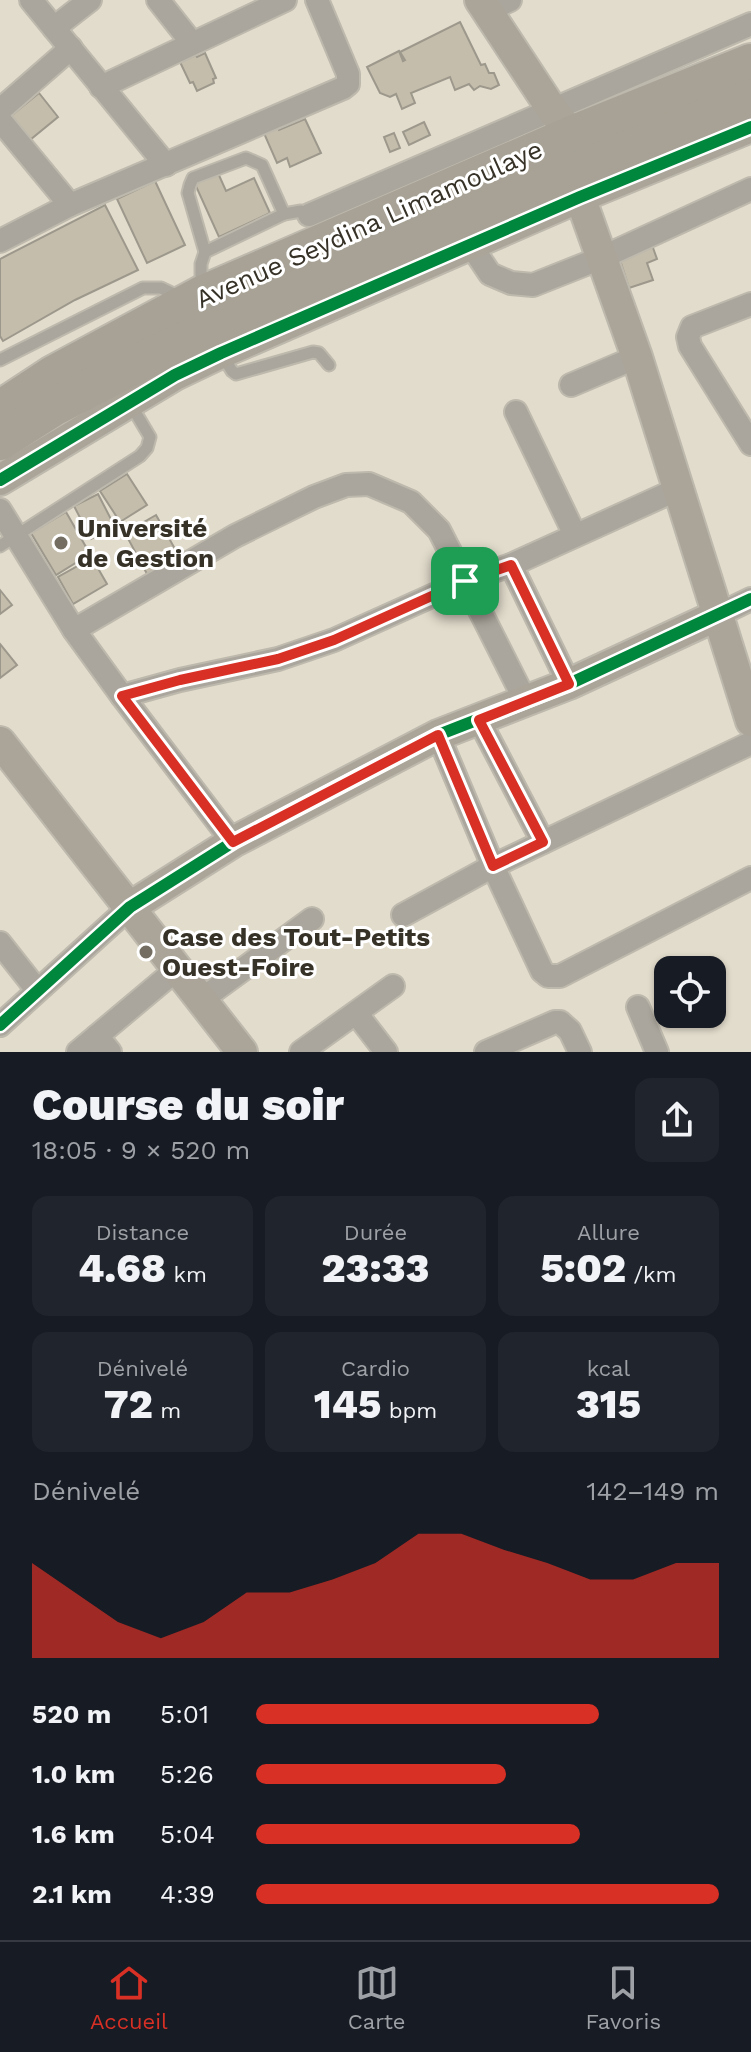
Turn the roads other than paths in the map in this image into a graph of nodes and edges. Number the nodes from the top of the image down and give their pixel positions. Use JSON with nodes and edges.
{"nodes":[{"id":1,"x":31,"y":0,"type":"edge"},
{"id":2,"x":90,"y":0,"type":"edge"},
{"id":3,"x":158,"y":0,"type":"edge"},
{"id":4,"x":285,"y":0,"type":"edge"},
{"id":5,"x":317,"y":0,"type":"edge"},
{"id":6,"x":493,"y":4,"type":"edge"},
{"id":7,"x":751,"y":24,"type":"edge"},
{"id":8,"x":54,"y":28,"type":"junction"},
{"id":9,"x":192,"y":43,"type":"junction"},
{"id":10,"x":71,"y":48,"type":"junction"},
{"id":11,"x":751,"y":63,"type":"edge"},
{"id":12,"x":101,"y":87,"type":"junction"},
{"id":13,"x":751,"y":98,"type":"edge"},
{"id":14,"x":0,"y":110,"type":"edge"},
{"id":15,"x":0,"y":120,"type":"edge"},
{"id":16,"x":562,"y":123,"type":"junction"},
{"id":17,"x":751,"y":127,"type":"edge"},
{"id":18,"x":166,"y":165,"type":"junction"},
{"id":19,"x":751,"y":189,"type":"edge"},
{"id":20,"x":580,"y":197,"type":"junction"},
{"id":21,"x":70,"y":205,"type":"junction"},
{"id":22,"x":284,"y":214,"type":"junction"},
{"id":23,"x":319,"y":227,"type":"junction"},
{"id":24,"x":0,"y":241,"type":"edge"},
{"id":25,"x":470,"y":244,"type":"junction"},
{"id":26,"x":205,"y":252,"type":"junction"},
{"id":27,"x":601,"y":258,"type":"junction"},
{"id":28,"x":195,"y":299,"type":"junction"},
{"id":29,"x":751,"y":304,"type":"edge"},
{"id":30,"x":221,"y":353,"type":"junction"},
{"id":31,"x":637,"y":357,"type":"junction"},
{"id":32,"x":0,"y":360,"type":"edge"},
{"id":33,"x":329,"y":365,"type":"dead end"},
{"id":34,"x":571,"y":385,"type":"dead end"},
{"id":35,"x":128,"y":401,"type":"junction"},
{"id":36,"x":0,"y":410,"type":"edge"},
{"id":37,"x":516,"y":412,"type":"dead end"},
{"id":38,"x":0,"y":441,"type":"edge"},
{"id":39,"x":751,"y":444,"type":"edge"},
{"id":40,"x":0,"y":480,"type":"edge"},
{"id":41,"x":678,"y":489,"type":"junction"},
{"id":42,"x":0,"y":510,"type":"edge"},
{"id":43,"x":575,"y":535,"type":"junction"},
{"id":44,"x":8,"y":542,"type":"edge"},
{"id":45,"x":511,"y":565,"type":"junction"},
{"id":46,"x":465,"y":581,"type":"junction"},
{"id":47,"x":751,"y":599,"type":"edge"},
{"id":48,"x":718,"y":615,"type":"junction"},
{"id":49,"x":74,"y":630,"type":"junction"},
{"id":50,"x":569,"y":684,"type":"junction"},
{"id":51,"x":122,"y":696,"type":"junction"},
{"id":52,"x":526,"y":702,"type":"junction"},
{"id":53,"x":750,"y":714,"type":"edge"},
{"id":54,"x":479,"y":720,"type":"junction"},
{"id":55,"x":438,"y":735,"type":"junction"},
{"id":56,"x":0,"y":742,"type":"edge"},
{"id":57,"x":751,"y":743,"type":"edge"},
{"id":58,"x":233,"y":842,"type":"junction"},
{"id":59,"x":543,"y":842,"type":"junction"},
{"id":60,"x":493,"y":866,"type":"junction"},
{"id":61,"x":751,"y":878,"type":"edge"},
{"id":62,"x":130,"y":907,"type":"junction"},
{"id":63,"x":403,"y":915,"type":"dead end"},
{"id":64,"x":312,"y":919,"type":"dead end"},
{"id":65,"x":0,"y":943,"type":"edge"},
{"id":66,"x":177,"y":969,"type":"junction"},
{"id":67,"x":393,"y":986,"type":"dead end"},
{"id":68,"x":37,"y":990,"type":"junction"},
{"id":69,"x":201,"y":1000,"type":"junction"},
{"id":70,"x":638,"y":1007,"type":"dead end"},
{"id":71,"x":356,"y":1013,"type":"junction"},
{"id":72,"x":0,"y":1025,"type":"edge"},
{"id":73,"x":103,"y":1044,"type":"edge"},
{"id":74,"x":78,"y":1052,"type":"edge"},
{"id":75,"x":242,"y":1052,"type":"edge"},
{"id":76,"x":301,"y":1052,"type":"edge"},
{"id":77,"x":386,"y":1052,"type":"edge"},
{"id":78,"x":486,"y":1052,"type":"edge"},
{"id":79,"x":580,"y":1052,"type":"edge"},
{"id":80,"x":657,"y":1052,"type":"edge"}],
"edges":[{"from":1,"to":8,"type":"street"},
{"from":2,"to":8,"type":"street"},
{"from":3,"to":9,"type":"street"},
{"from":4,"to":9,"type":"street"},
{"from":5,"to":18,"type":"street"},
{"from":6,"to":16,"type":"street"},
{"from":7,"to":16,"type":"street"},
{"from":8,"to":10,"type":"street"},
{"from":9,"to":12,"type":"street"},
{"from":10,"to":12,"type":"street"},
{"from":10,"to":14,"type":"street"},
{"from":11,"to":16,"type":"highway","name":"Avenue Seydina Limamoulaye"},
{"from":12,"to":18,"type":"street"},
{"from":13,"to":38,"type":"highway","name":"Avenue Seydina Limamoulaye"},
{"from":15,"to":21,"type":"street"},
{"from":16,"to":23,"type":"highway","name":"Avenue Seydina Limamoulaye"},
{"from":17,"to":20,"type":"street"},
{"from":18,"to":21,"type":"street"},
{"from":19,"to":27,"type":"street"},
{"from":20,"to":25,"type":"street"},
{"from":20,"to":27,"type":"street"},
{"from":21,"to":24,"type":"street"},
{"from":22,"to":23,"type":"lane"},
{"from":22,"to":26,"type":"lane"},
{"from":22,"to":26,"type":"lane"},
{"from":23,"to":28,"type":"highway","name":"Avenue Seydina Limamoulaye"},
{"from":25,"to":27,"type":"street"},
{"from":25,"to":30,"type":"street"},
{"from":26,"to":28,"type":"lane"},
{"from":27,"to":31,"type":"street"},
{"from":28,"to":32,"type":"lane"},
{"from":28,"to":36,"type":"highway","name":"Avenue Seydina Limamoulaye"},
{"from":29,"to":39,"type":"street"},
{"from":30,"to":33,"type":"lane"},
{"from":30,"to":35,"type":"street"},
{"from":31,"to":34,"type":"street"},
{"from":31,"to":41,"type":"street"},
{"from":35,"to":40,"type":"street"},
{"from":35,"to":44,"type":"lane"},
{"from":37,"to":43,"type":"street"},
{"from":41,"to":43,"type":"street"},
{"from":41,"to":48,"type":"street"},
{"from":42,"to":44,"type":"street"},
{"from":43,"to":45,"type":"street"},
{"from":44,"to":49,"type":"street"},
{"from":45,"to":46,"type":"street"},
{"from":45,"to":50,"type":"street"},
{"from":46,"to":49,"type":"street"},
{"from":46,"to":51,"type":"street"},
{"from":46,"to":52,"type":"street"},
{"from":47,"to":48,"type":"street"},
{"from":48,"to":50,"type":"street"},
{"from":48,"to":53,"type":"street"},
{"from":49,"to":51,"type":"street"},
{"from":50,"to":52,"type":"street"},
{"from":51,"to":58,"type":"street"},
{"from":52,"to":54,"type":"street"},
{"from":54,"to":55,"type":"street"},
{"from":54,"to":59,"type":"street"},
{"from":55,"to":58,"type":"street"},
{"from":55,"to":60,"type":"street"},
{"from":56,"to":62,"type":"street"},
{"from":57,"to":59,"type":"street"},
{"from":58,"to":62,"type":"street"},
{"from":59,"to":60,"type":"street"},
{"from":60,"to":61,"type":"street"},
{"from":60,"to":63,"type":"street"},
{"from":62,"to":66,"type":"street"},
{"from":62,"to":68,"type":"street"},
{"from":64,"to":69,"type":"street"},
{"from":65,"to":68,"type":"street"},
{"from":66,"to":69,"type":"street"},
{"from":66,"to":73,"type":"street"},
{"from":67,"to":71,"type":"street"},
{"from":68,"to":72,"type":"street"},
{"from":69,"to":75,"type":"street"},
{"from":70,"to":80,"type":"street"},
{"from":71,"to":76,"type":"street"},
{"from":71,"to":77,"type":"street"},
{"from":73,"to":74,"type":"street"},
{"from":78,"to":79,"type":"street"}]}
